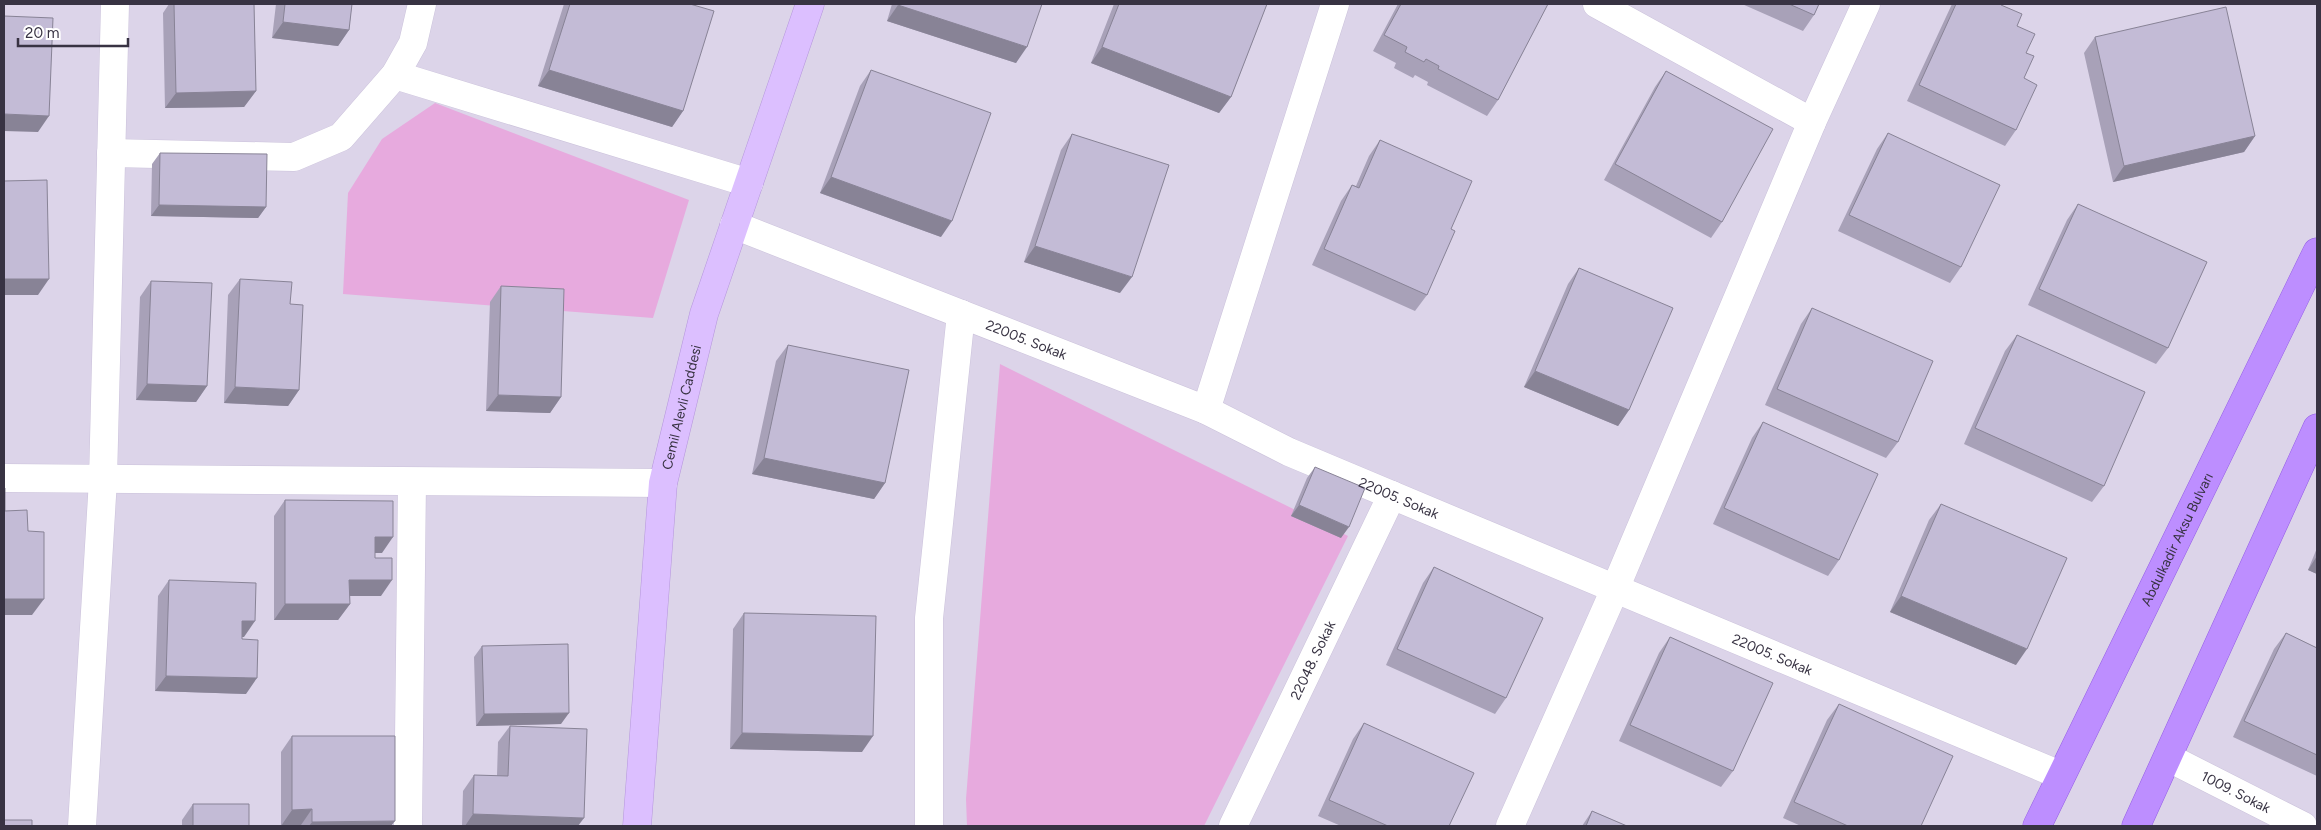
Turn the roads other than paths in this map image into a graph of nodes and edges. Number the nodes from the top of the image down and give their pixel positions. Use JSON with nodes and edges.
{"nodes":[{"id":1,"x":115,"y":4,"type":"edge"},
{"id":2,"x":422,"y":4,"type":"edge"},
{"id":3,"x":810,"y":4,"type":"edge"},
{"id":4,"x":1335,"y":4,"type":"edge"},
{"id":5,"x":1598,"y":4,"type":"edge"},
{"id":6,"x":1866,"y":4,"type":"edge"},
{"id":7,"x":395,"y":75,"type":"junction"},
{"id":8,"x":1812,"y":122,"type":"junction"},
{"id":9,"x":111,"y":153,"type":"junction"},
{"id":10,"x":749,"y":184,"type":"junction"},
{"id":11,"x":734,"y":225,"type":"junction"},
{"id":12,"x":2317,"y":252,"type":"edge"},
{"id":13,"x":961,"y":314,"type":"junction"},
{"id":14,"x":1206,"y":410,"type":"junction"},
{"id":15,"x":2317,"y":428,"type":"edge"},
{"id":16,"x":4,"y":478,"type":"edge"},
{"id":17,"x":103,"y":480,"type":"junction"},
{"id":18,"x":412,"y":482,"type":"junction"},
{"id":19,"x":662,"y":483,"type":"junction"},
{"id":20,"x":1392,"y":495,"type":"junction"},
{"id":21,"x":1615,"y":589,"type":"junction"},
{"id":22,"x":2169,"y":758,"type":"junction"},
{"id":23,"x":2060,"y":776,"type":"junction"},
{"id":24,"x":82,"y":826,"type":"edge"},
{"id":25,"x":408,"y":826,"type":"edge"},
{"id":26,"x":637,"y":826,"type":"edge"},
{"id":27,"x":929,"y":826,"type":"edge"},
{"id":28,"x":1234,"y":826,"type":"edge"},
{"id":29,"x":1510,"y":826,"type":"edge"},
{"id":30,"x":2036,"y":826,"type":"edge"},
{"id":31,"x":2136,"y":826,"type":"edge"},
{"id":32,"x":2303,"y":826,"type":"edge"}],
"edges":[{"from":1,"to":9,"type":"street"},
{"from":2,"to":7,"type":"street"},
{"from":3,"to":10,"type":"street","name":"Cemil Alevli Caddesi"},
{"from":4,"to":14,"type":"street"},
{"from":5,"to":8,"type":"street"},
{"from":6,"to":8,"type":"street"},
{"from":7,"to":9,"type":"street"},
{"from":7,"to":10,"type":"street"},
{"from":8,"to":21,"type":"street"},
{"from":9,"to":17,"type":"street"},
{"from":10,"to":11,"type":"street","name":"Cemil Alevli Caddesi"},
{"from":11,"to":13,"type":"street","name":"22005. Sokak"},
{"from":11,"to":19,"type":"street","name":"Cemil Alevli Caddesi"},
{"from":12,"to":23,"type":"main road","name":"Abdulkadir Aksu Bulvarı"},
{"from":13,"to":14,"type":"street","name":"22005. Sokak"},
{"from":13,"to":27,"type":"street"},
{"from":14,"to":20,"type":"street","name":"22005. Sokak"},
{"from":15,"to":22,"type":"main road"},
{"from":16,"to":17,"type":"street"},
{"from":17,"to":18,"type":"street"},
{"from":17,"to":24,"type":"street"},
{"from":18,"to":19,"type":"street"},
{"from":18,"to":25,"type":"street"},
{"from":19,"to":26,"type":"street","name":"Cemil Alevli Caddesi"},
{"from":20,"to":21,"type":"street","name":"22005. Sokak"},
{"from":20,"to":28,"type":"street","name":"22048. Sokak"},
{"from":21,"to":23,"type":"street","name":"22005. Sokak"},
{"from":21,"to":29,"type":"street"},
{"from":22,"to":31,"type":"main road"},
{"from":22,"to":32,"type":"street","name":"1009. Sokak"},
{"from":23,"to":30,"type":"main road","name":"Abdulkadir Aksu Bulvarı"}]}
